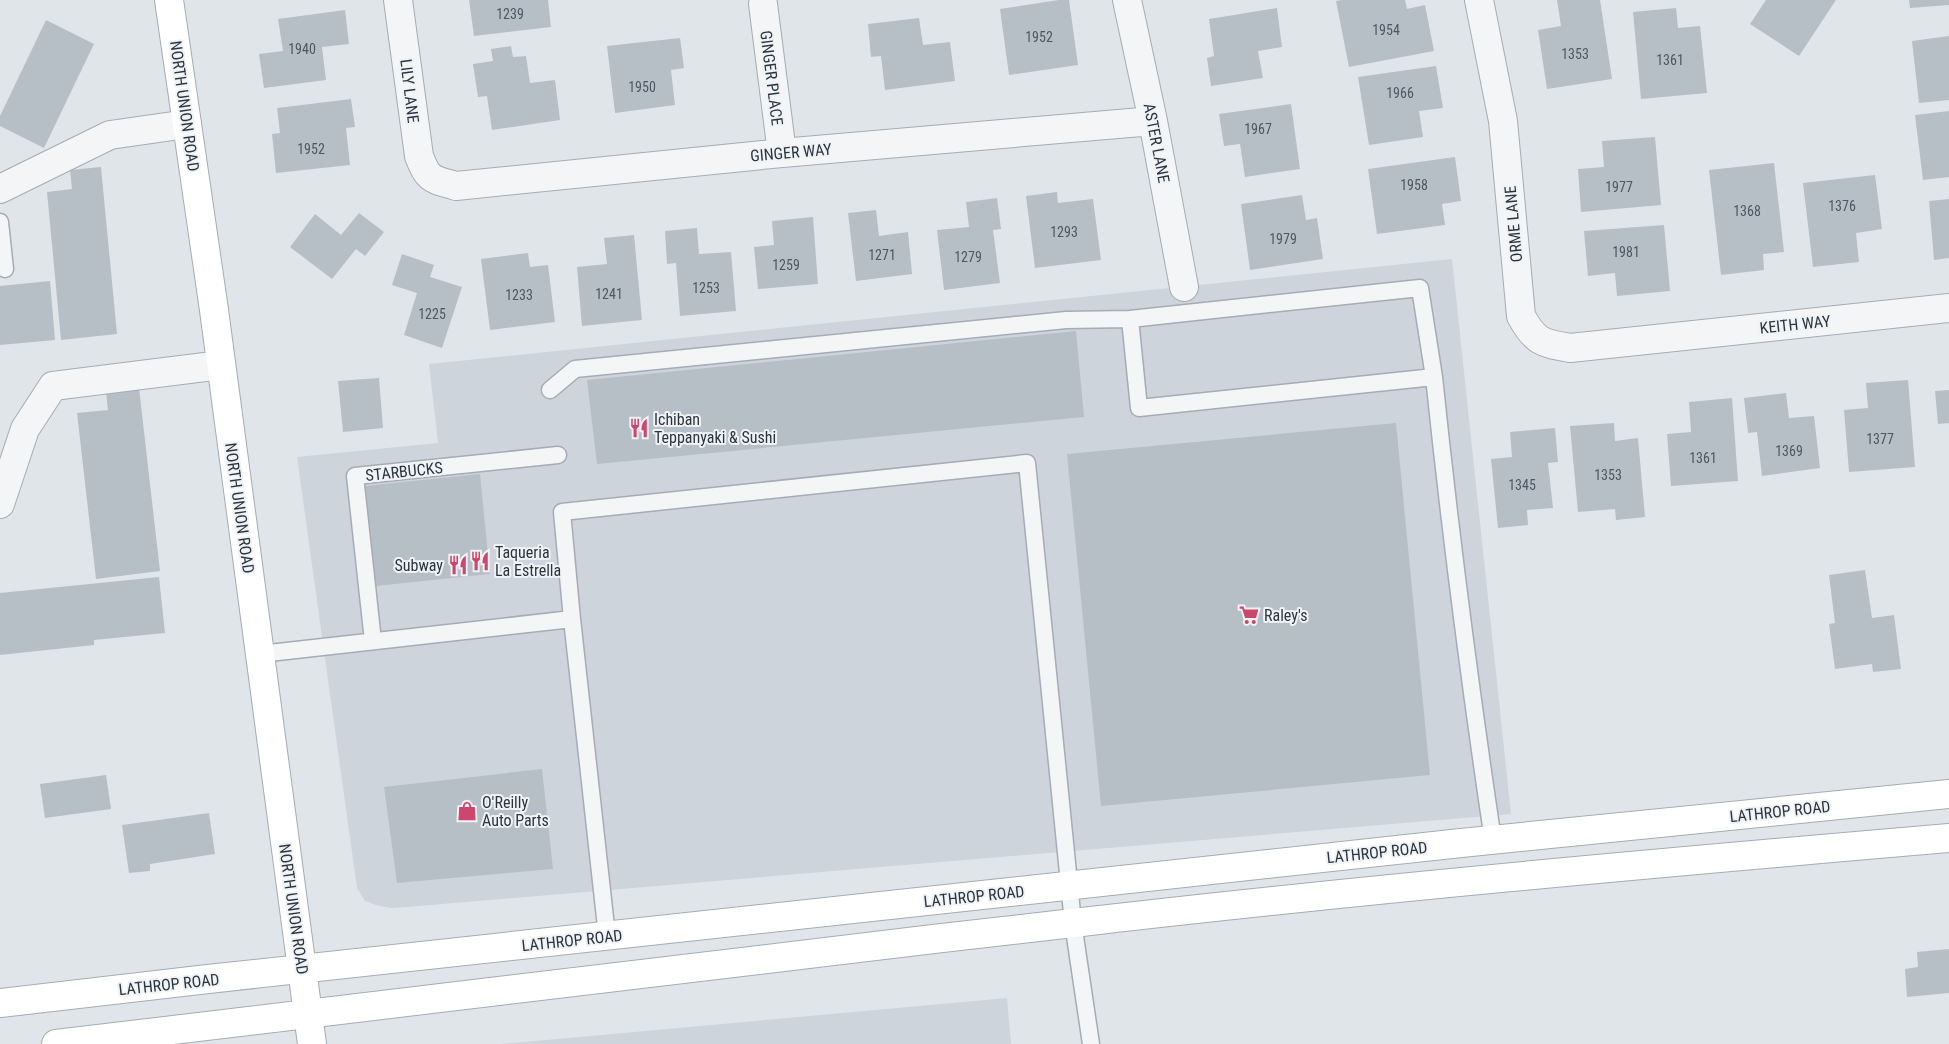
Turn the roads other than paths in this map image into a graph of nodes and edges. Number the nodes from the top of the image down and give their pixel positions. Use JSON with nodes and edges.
{"nodes":[{"id":1,"x":169,"y":0,"type":"edge"},
{"id":2,"x":398,"y":0,"type":"edge"},
{"id":3,"x":1127,"y":0,"type":"edge"},
{"id":4,"x":1479,"y":0,"type":"edge"},
{"id":5,"x":763,"y":4,"type":"dead end"},
{"id":6,"x":1153,"y":121,"type":"junction"},
{"id":7,"x":187,"y":124,"type":"junction"},
{"id":8,"x":782,"y":153,"type":"junction"},
{"id":9,"x":431,"y":179,"type":"joint"},
{"id":10,"x":0,"y":189,"type":"edge"},
{"id":11,"x":0,"y":222,"type":"edge"},
{"id":12,"x":5,"y":268,"type":"dead end"},
{"id":13,"x":1184,"y":287,"type":"dead end"},
{"id":14,"x":1949,"y":308,"type":"edge"},
{"id":15,"x":1130,"y":319,"type":"junction"},
{"id":16,"x":1641,"y":340,"type":"joint"},
{"id":17,"x":221,"y":365,"type":"junction"},
{"id":18,"x":1434,"y":377,"type":"junction"},
{"id":19,"x":550,"y":390,"type":"dead end"},
{"id":20,"x":558,"y":455,"type":"dead end"},
{"id":21,"x":0,"y":504,"type":"edge"},
{"id":22,"x":572,"y":619,"type":"junction"},
{"id":23,"x":372,"y":641,"type":"junction"},
{"id":24,"x":260,"y":654,"type":"junction"},
{"id":25,"x":1949,"y":794,"type":"edge"},
{"id":26,"x":1949,"y":838,"type":"edge"},
{"id":27,"x":1493,"y":840,"type":"junction"},
{"id":28,"x":1498,"y":878,"type":"junction"},
{"id":29,"x":1070,"y":886,"type":"junction"},
{"id":30,"x":1073,"y":923,"type":"junction"},
{"id":31,"x":606,"y":936,"type":"junction"},
{"id":32,"x":302,"y":970,"type":"junction"},
{"id":33,"x":0,"y":1003,"type":"edge"},
{"id":34,"x":308,"y":1016,"type":"junction"},
{"id":35,"x":56,"y":1044,"type":"edge"},
{"id":36,"x":312,"y":1044,"type":"edge"},
{"id":37,"x":1091,"y":1044,"type":"edge"}],
"edges":[{"from":1,"to":7,"type":"main road","name":"NORTH UNION ROAD"},
{"from":2,"to":9,"type":"street","name":"LILY LANE"},
{"from":3,"to":6,"type":"street","name":"ASTER LANE"},
{"from":4,"to":16,"type":"street","name":"ORME LANE"},
{"from":5,"to":8,"type":"street","name":"GINGER PLACE"},
{"from":6,"to":8,"type":"street","name":"GINGER WAY"},
{"from":6,"to":13,"type":"street","name":"ASTER LANE"},
{"from":7,"to":10,"type":"street"},
{"from":7,"to":17,"type":"main road","name":"NORTH UNION ROAD"},
{"from":8,"to":9,"type":"street","name":"GINGER WAY"},
{"from":11,"to":12,"type":"lane"},
{"from":14,"to":16,"type":"street","name":"KEITH WAY"},
{"from":15,"to":18,"type":"lane"},
{"from":15,"to":18,"type":"lane"},
{"from":15,"to":19,"type":"lane"},
{"from":17,"to":21,"type":"street"},
{"from":17,"to":24,"type":"main road","name":"NORTH UNION ROAD"},
{"from":18,"to":27,"type":"lane"},
{"from":20,"to":23,"type":"lane","name":"STARBUCKS"},
{"from":22,"to":23,"type":"lane"},
{"from":22,"to":29,"type":"lane"},
{"from":22,"to":31,"type":"lane"},
{"from":23,"to":24,"type":"lane"},
{"from":24,"to":32,"type":"main road","name":"NORTH UNION ROAD"},
{"from":25,"to":27,"type":"main road","name":"LATHROP ROAD"},
{"from":26,"to":28,"type":"main road"},
{"from":27,"to":28,"type":"main road"},
{"from":27,"to":29,"type":"main road","name":"LATHROP ROAD"},
{"from":28,"to":30,"type":"main road"},
{"from":29,"to":30,"type":"lane"},
{"from":29,"to":31,"type":"main road","name":"LATHROP ROAD"},
{"from":30,"to":34,"type":"main road"},
{"from":30,"to":37,"type":"lane"},
{"from":31,"to":32,"type":"main road","name":"LATHROP ROAD"},
{"from":32,"to":33,"type":"main road","name":"LATHROP ROAD"},
{"from":32,"to":34,"type":"main road","name":"NORTH UNION ROAD"},
{"from":34,"to":35,"type":"main road"},
{"from":34,"to":36,"type":"main road","name":"NORTH UNION ROAD"}]}
